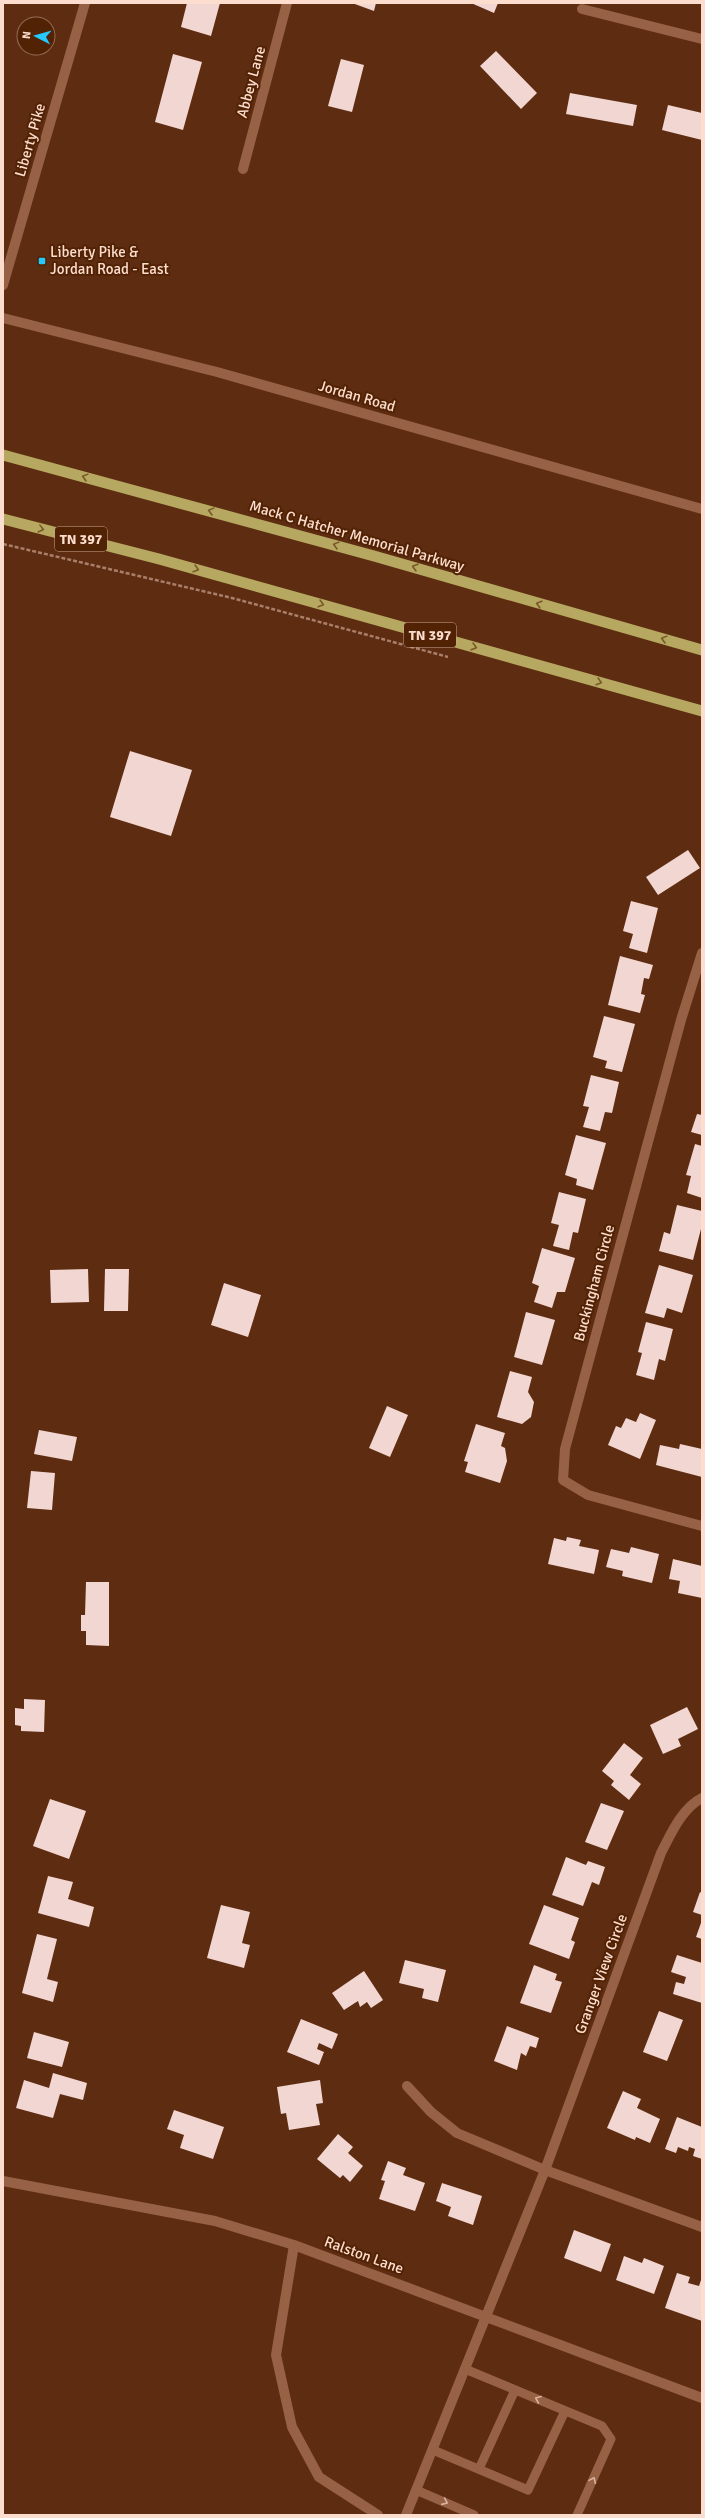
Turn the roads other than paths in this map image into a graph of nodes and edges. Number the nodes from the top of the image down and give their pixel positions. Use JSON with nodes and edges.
{"nodes":[{"id":1,"x":86,"y":3,"type":"edge"},
{"id":2,"x":287,"y":3,"type":"edge"},
{"id":3,"x":582,"y":9,"type":"dead end"},
{"id":4,"x":702,"y":39,"type":"edge"},
{"id":5,"x":243,"y":169,"type":"dead end"},
{"id":6,"x":3,"y":285,"type":"edge"},
{"id":7,"x":3,"y":318,"type":"edge"},
{"id":8,"x":3,"y":455,"type":"edge"},
{"id":9,"x":702,"y":509,"type":"edge"},
{"id":10,"x":3,"y":519,"type":"edge"},
{"id":11,"x":702,"y":650,"type":"edge"},
{"id":12,"x":702,"y":711,"type":"edge"},
{"id":13,"x":702,"y":953,"type":"edge"},
{"id":14,"x":702,"y":1526,"type":"edge"},
{"id":15,"x":702,"y":1798,"type":"edge"},
{"id":16,"x":407,"y":2086,"type":"dead end"},
{"id":17,"x":545,"y":2170,"type":"junction"},
{"id":18,"x":3,"y":2181,"type":"edge"},
{"id":19,"x":702,"y":2227,"type":"edge"},
{"id":20,"x":294,"y":2245,"type":"junction"},
{"id":21,"x":487,"y":2317,"type":"junction"},
{"id":22,"x":466,"y":2369,"type":"junction"},
{"id":23,"x":514,"y":2390,"type":"junction"},
{"id":24,"x":702,"y":2398,"type":"edge"},
{"id":25,"x":565,"y":2411,"type":"junction"},
{"id":26,"x":433,"y":2450,"type":"junction"},
{"id":27,"x":479,"y":2469,"type":"junction"},
{"id":28,"x":416,"y":2490,"type":"junction"},
{"id":29,"x":378,"y":2515,"type":"edge"},
{"id":30,"x":406,"y":2515,"type":"edge"},
{"id":31,"x":474,"y":2515,"type":"edge"},
{"id":32,"x":577,"y":2515,"type":"edge"}],
"edges":[{"from":1,"to":6,"type":"street","name":"Liberty Pike"},
{"from":2,"to":5,"type":"street","name":"Abbey Lane"},
{"from":3,"to":4,"type":"street"},
{"from":7,"to":9,"type":"street","name":"Jordan Road"},
{"from":11,"to":8,"type":"highway","name":"Mack C Hatcher Memorial Parkway","one_way":true},
{"from":10,"to":12,"type":"highway","number":"TN 397","one_way":true},
{"from":13,"to":14,"type":"street","name":"Buckingham Circle"},
{"from":15,"to":17,"type":"street","name":"Granger View Circle"},
{"from":16,"to":17,"type":"street"},
{"from":17,"to":19,"type":"street"},
{"from":17,"to":21,"type":"street","name":"Granger View Circle"},
{"from":18,"to":20,"type":"street","name":"Ralston Lane"},
{"from":20,"to":21,"type":"street","name":"Ralston Lane"},
{"from":20,"to":29,"type":"street"},
{"from":21,"to":22,"type":"street","name":"Granger View Circle"},
{"from":21,"to":24,"type":"street","name":"Ralston Lane"},
{"from":22,"to":23,"type":"lane"},
{"from":22,"to":26,"type":"street","name":"Granger View Circle"},
{"from":25,"to":23,"type":"lane","one_way":true},
{"from":23,"to":27,"type":"lane"},
{"from":25,"to":27,"type":"lane"},
{"from":32,"to":25,"type":"lane","one_way":true},
{"from":26,"to":27,"type":"lane"},
{"from":26,"to":28,"type":"street","name":"Granger View Circle"},
{"from":28,"to":30,"type":"street","name":"Granger View Circle"},
{"from":28,"to":31,"type":"lane","one_way":true}]}
